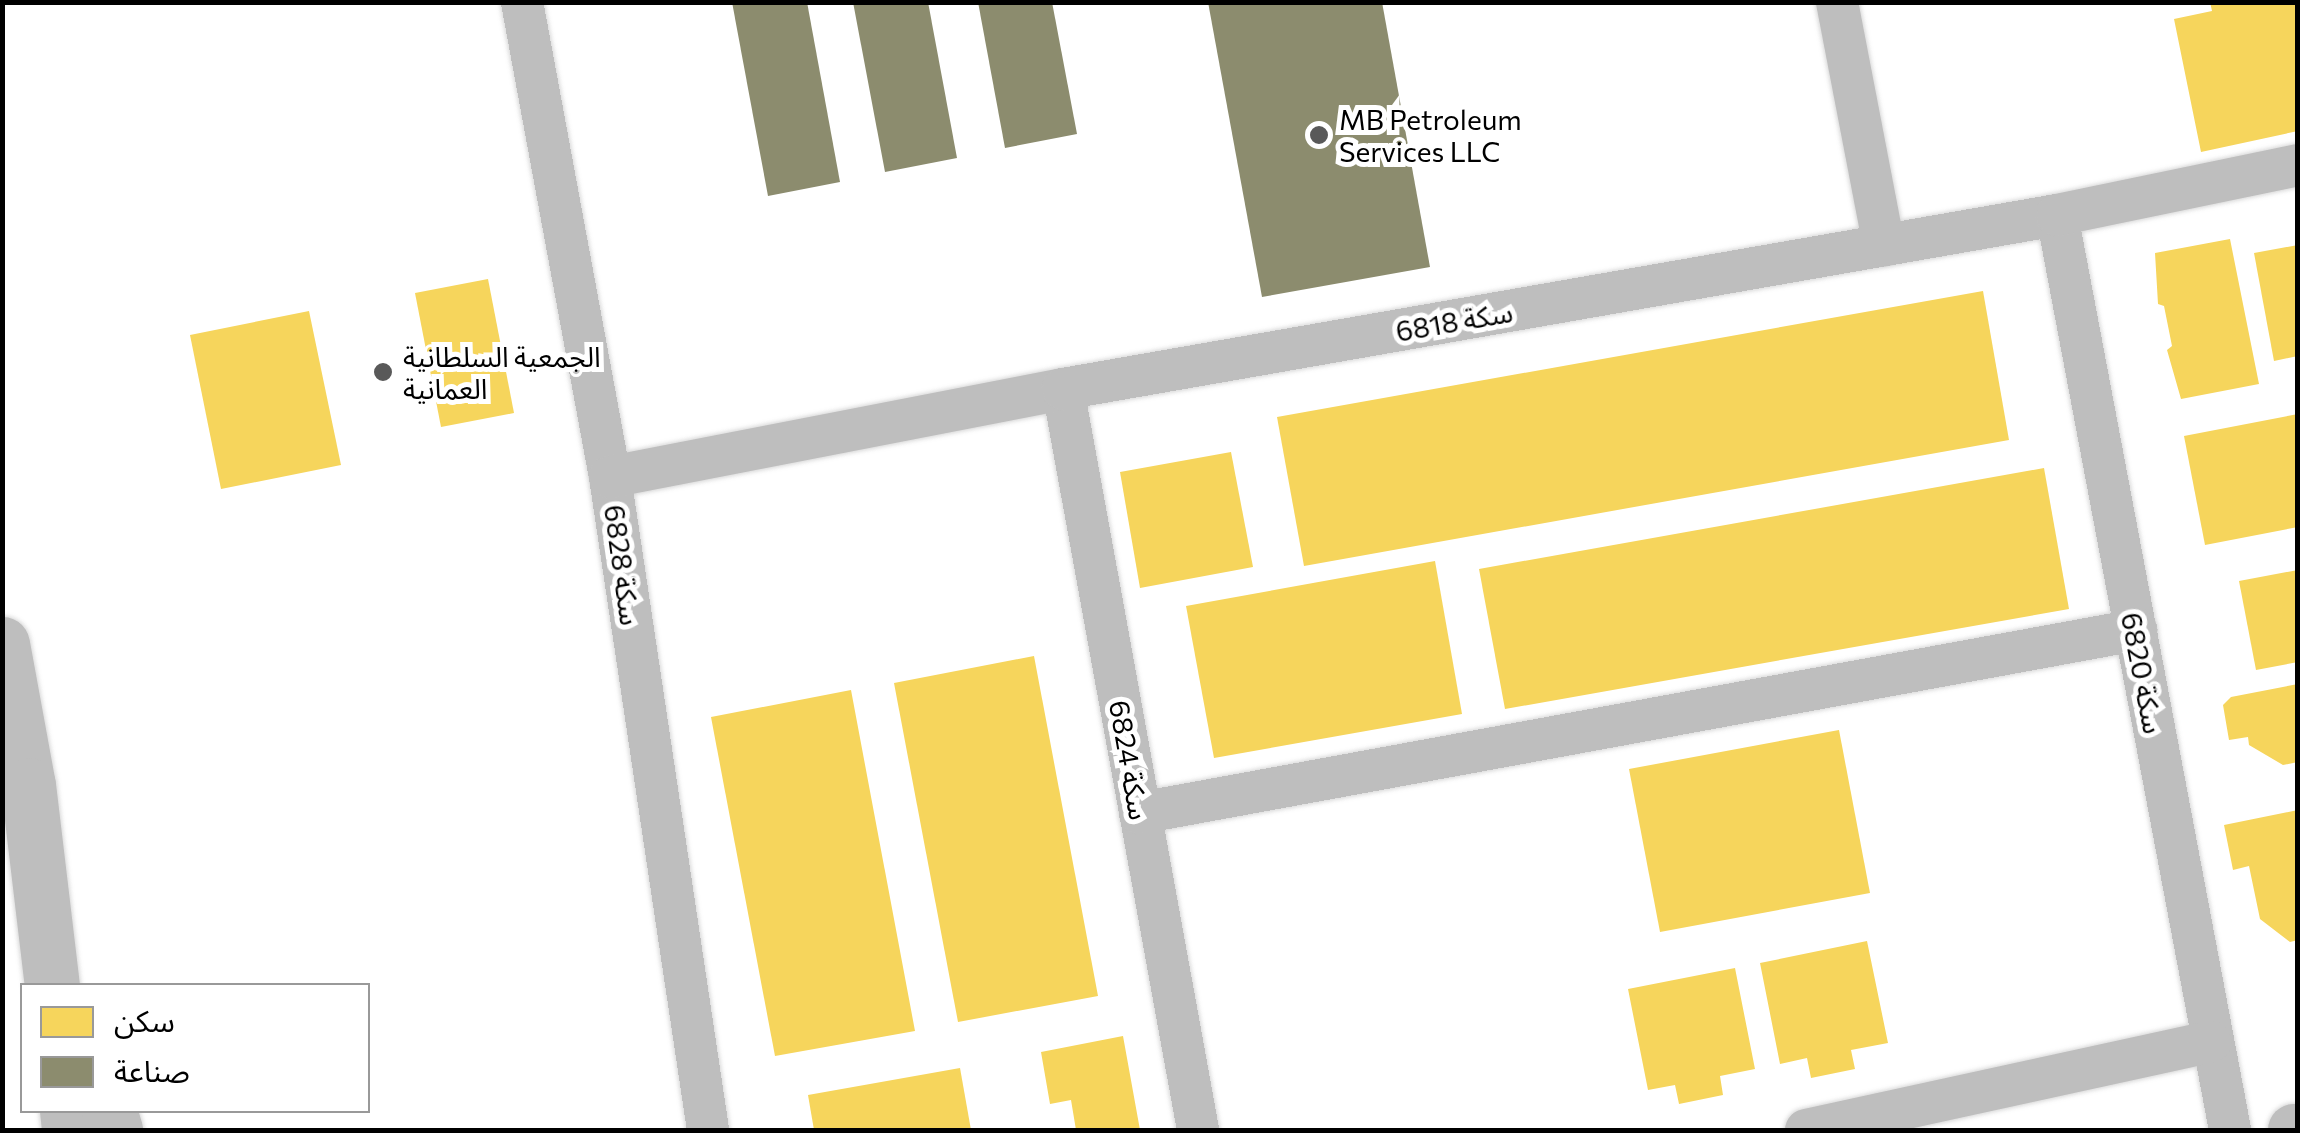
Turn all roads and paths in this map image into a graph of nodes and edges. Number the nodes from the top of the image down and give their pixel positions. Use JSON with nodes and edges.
{"nodes":[{"id":1,"x":522,"y":2,"type":"edge"},
{"id":2,"x":1837,"y":2,"type":"edge"},
{"id":3,"x":2298,"y":165,"type":"edge"},
{"id":4,"x":2057,"y":215,"type":"junction"},
{"id":5,"x":1884,"y":245,"type":"junction"},
{"id":6,"x":1063,"y":389,"type":"junction"},
{"id":7,"x":610,"y":477,"type":"junction"},
{"id":8,"x":2136,"y":630,"type":"junction"},
{"id":9,"x":2,"y":644,"type":"edge"},
{"id":10,"x":28,"y":785,"type":"junction"},
{"id":11,"x":1140,"y":813,"type":"junction"},
{"id":12,"x":52,"y":983,"type":"edge"},
{"id":13,"x":75,"y":983,"type":"edge"},
{"id":14,"x":2212,"y":1042,"type":"junction"},
{"id":15,"x":708,"y":1130,"type":"edge"},
{"id":16,"x":1198,"y":1130,"type":"edge"},
{"id":17,"x":1806,"y":1130,"type":"edge"},
{"id":18,"x":2230,"y":1130,"type":"edge"}],
"edges":[{"from":1,"to":7,"type":"street","name":"سكة 6828"},
{"from":2,"to":5,"type":"street"},
{"from":3,"to":4,"type":"street","name":"سكة 6818"},
{"from":4,"to":5,"type":"street","name":"سكة 6818"},
{"from":4,"to":8,"type":"street","name":"سكة 6820"},
{"from":5,"to":6,"type":"street","name":"سكة 6818"},
{"from":6,"to":7,"type":"street","name":"سكة 6818"},
{"from":6,"to":11,"type":"street","name":"سكة 6824"},
{"from":7,"to":15,"type":"street","name":"سكة 6828"},
{"from":8,"to":11,"type":"street"},
{"from":8,"to":14,"type":"street","name":"سكة 6820"},
{"from":9,"to":10,"type":"main road"},
{"from":10,"to":12,"type":"main road"},
{"from":10,"to":13,"type":"main road"},
{"from":11,"to":16,"type":"street","name":"سكة 6824"},
{"from":14,"to":17,"type":"street"},
{"from":14,"to":18,"type":"street","name":"سكة 6820"}]}
